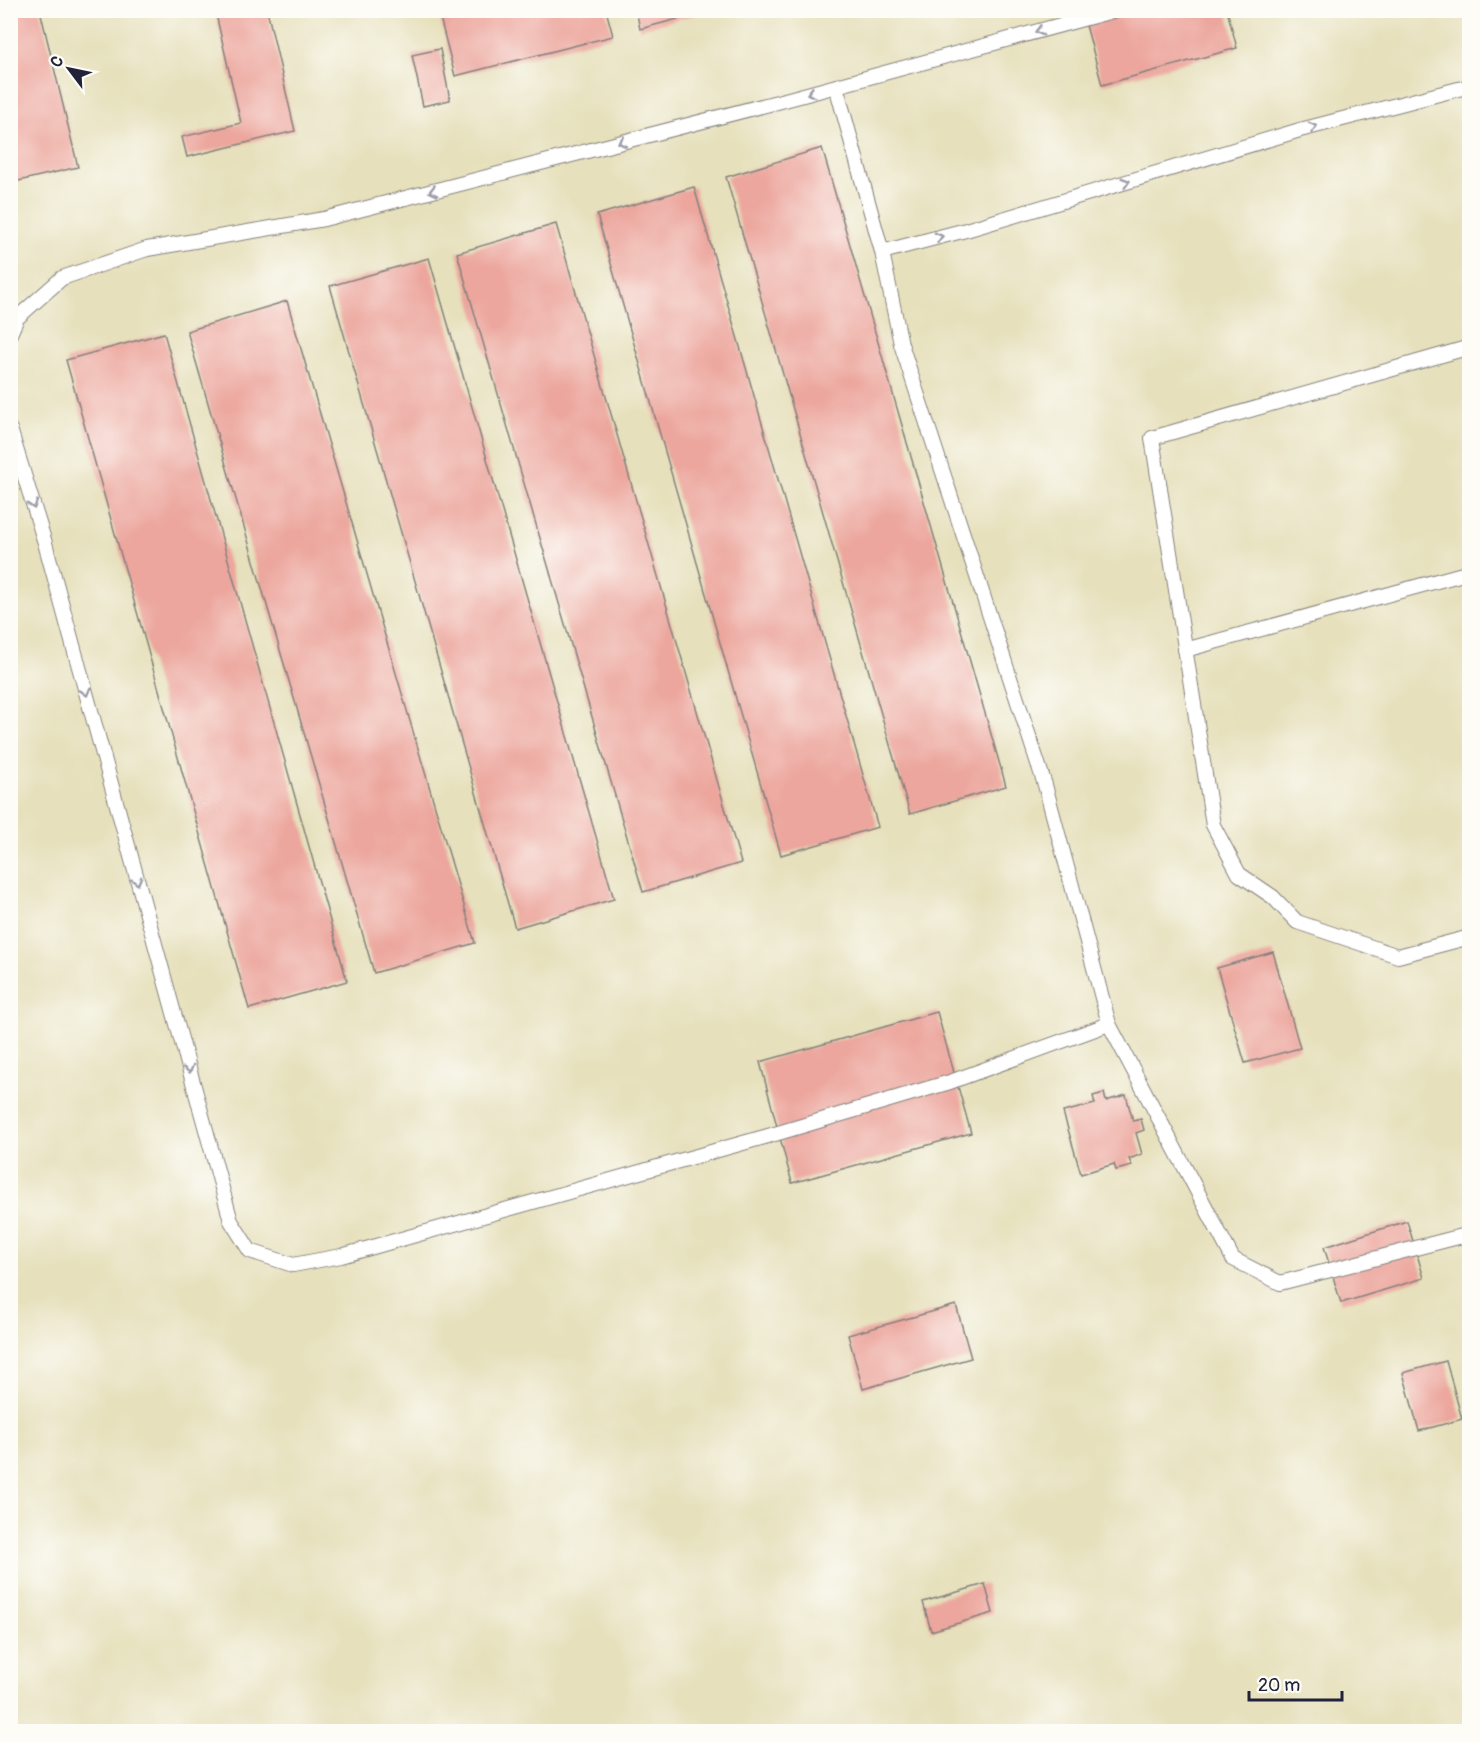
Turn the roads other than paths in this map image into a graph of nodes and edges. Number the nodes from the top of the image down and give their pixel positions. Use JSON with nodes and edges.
{"nodes":[{"id":1,"x":1116,"y":10,"type":"edge"},
{"id":2,"x":836,"y":86,"type":"junction"},
{"id":3,"x":1470,"y":86,"type":"edge"},
{"id":4,"x":882,"y":252,"type":"junction"},
{"id":5,"x":10,"y":334,"type":"edge"},
{"id":6,"x":1470,"y":347,"type":"edge"},
{"id":7,"x":10,"y":429,"type":"edge"},
{"id":8,"x":1470,"y":572,"type":"edge"},
{"id":9,"x":1185,"y":650,"type":"junction"},
{"id":10,"x":1470,"y":938,"type":"edge"},
{"id":11,"x":1109,"y":1024,"type":"junction"},
{"id":12,"x":1470,"y":1234,"type":"edge"}],
"edges":[{"from":1,"to":2,"type":"lane","one_way":true},
{"from":2,"to":4,"type":"lane"},
{"from":2,"to":5,"type":"lane","one_way":true},
{"from":4,"to":3,"type":"lane","one_way":true},
{"from":4,"to":11,"type":"lane"},
{"from":6,"to":9,"type":"lane"},
{"from":7,"to":11,"type":"lane","one_way":true},
{"from":8,"to":9,"type":"lane"},
{"from":9,"to":10,"type":"lane"},
{"from":11,"to":12,"type":"lane"}]}
